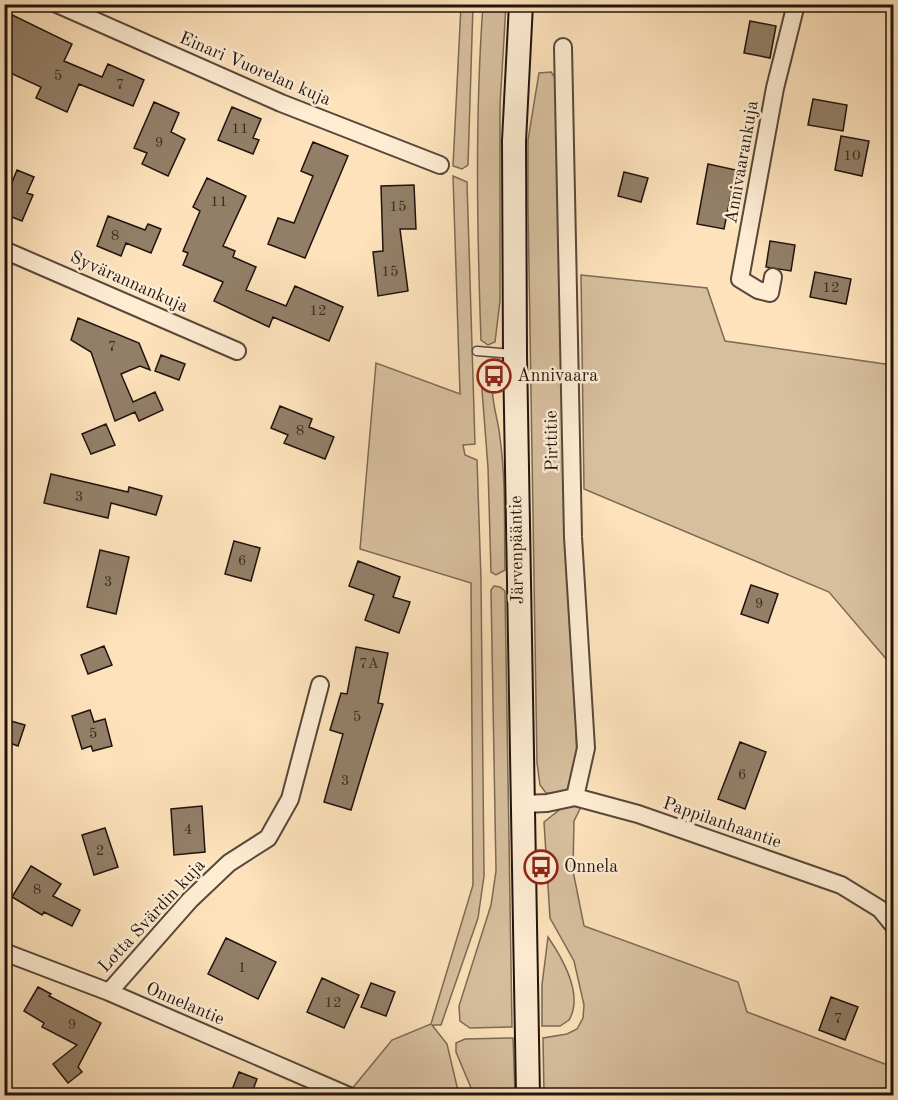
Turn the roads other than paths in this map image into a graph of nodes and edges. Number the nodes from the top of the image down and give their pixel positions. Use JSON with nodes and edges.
{"nodes":[{"id":1,"x":57,"y":4,"type":"edge"},
{"id":2,"x":521,"y":4,"type":"edge"},
{"id":3,"x":796,"y":4,"type":"edge"},
{"id":4,"x":563,"y":47,"type":"dead end"},
{"id":5,"x":440,"y":165,"type":"dead end"},
{"id":6,"x":4,"y":250,"type":"edge"},
{"id":7,"x":772,"y":277,"type":"dead end"},
{"id":8,"x":237,"y":351,"type":"dead end"},
{"id":9,"x":477,"y":351,"type":"dead end"},
{"id":10,"x":515,"y":354,"type":"junction"},
{"id":11,"x":320,"y":685,"type":"dead end"},
{"id":12,"x":575,"y":797,"type":"junction"},
{"id":13,"x":523,"y":804,"type":"junction"},
{"id":14,"x":894,"y":926,"type":"edge"},
{"id":15,"x":4,"y":952,"type":"edge"},
{"id":16,"x":109,"y":992,"type":"junction"},
{"id":17,"x":349,"y":1095,"type":"edge"},
{"id":18,"x":528,"y":1095,"type":"edge"}],
"edges":[{"from":1,"to":5,"type":"street","name":"Einari Vuorelan kuja"},
{"from":2,"to":10,"type":"main road","name":"Järvenpääntie"},
{"from":3,"to":7,"type":"street","name":"Annivaarankuja"},
{"from":4,"to":12,"type":"street","name":"Pirttitie"},
{"from":6,"to":8,"type":"street","name":"Syvärannankuja"},
{"from":9,"to":10,"type":"lane"},
{"from":10,"to":13,"type":"main road","name":"Järvenpääntie"},
{"from":11,"to":16,"type":"street","name":"Lotta Svärdin kuja"},
{"from":12,"to":13,"type":"street","name":"Pappilanhaantie"},
{"from":12,"to":14,"type":"street","name":"Pappilanhaantie"},
{"from":13,"to":18,"type":"main road","name":"Järvenpääntie"},
{"from":15,"to":16,"type":"street","name":"Onnelantie"},
{"from":16,"to":17,"type":"street","name":"Onnelantie"}]}
